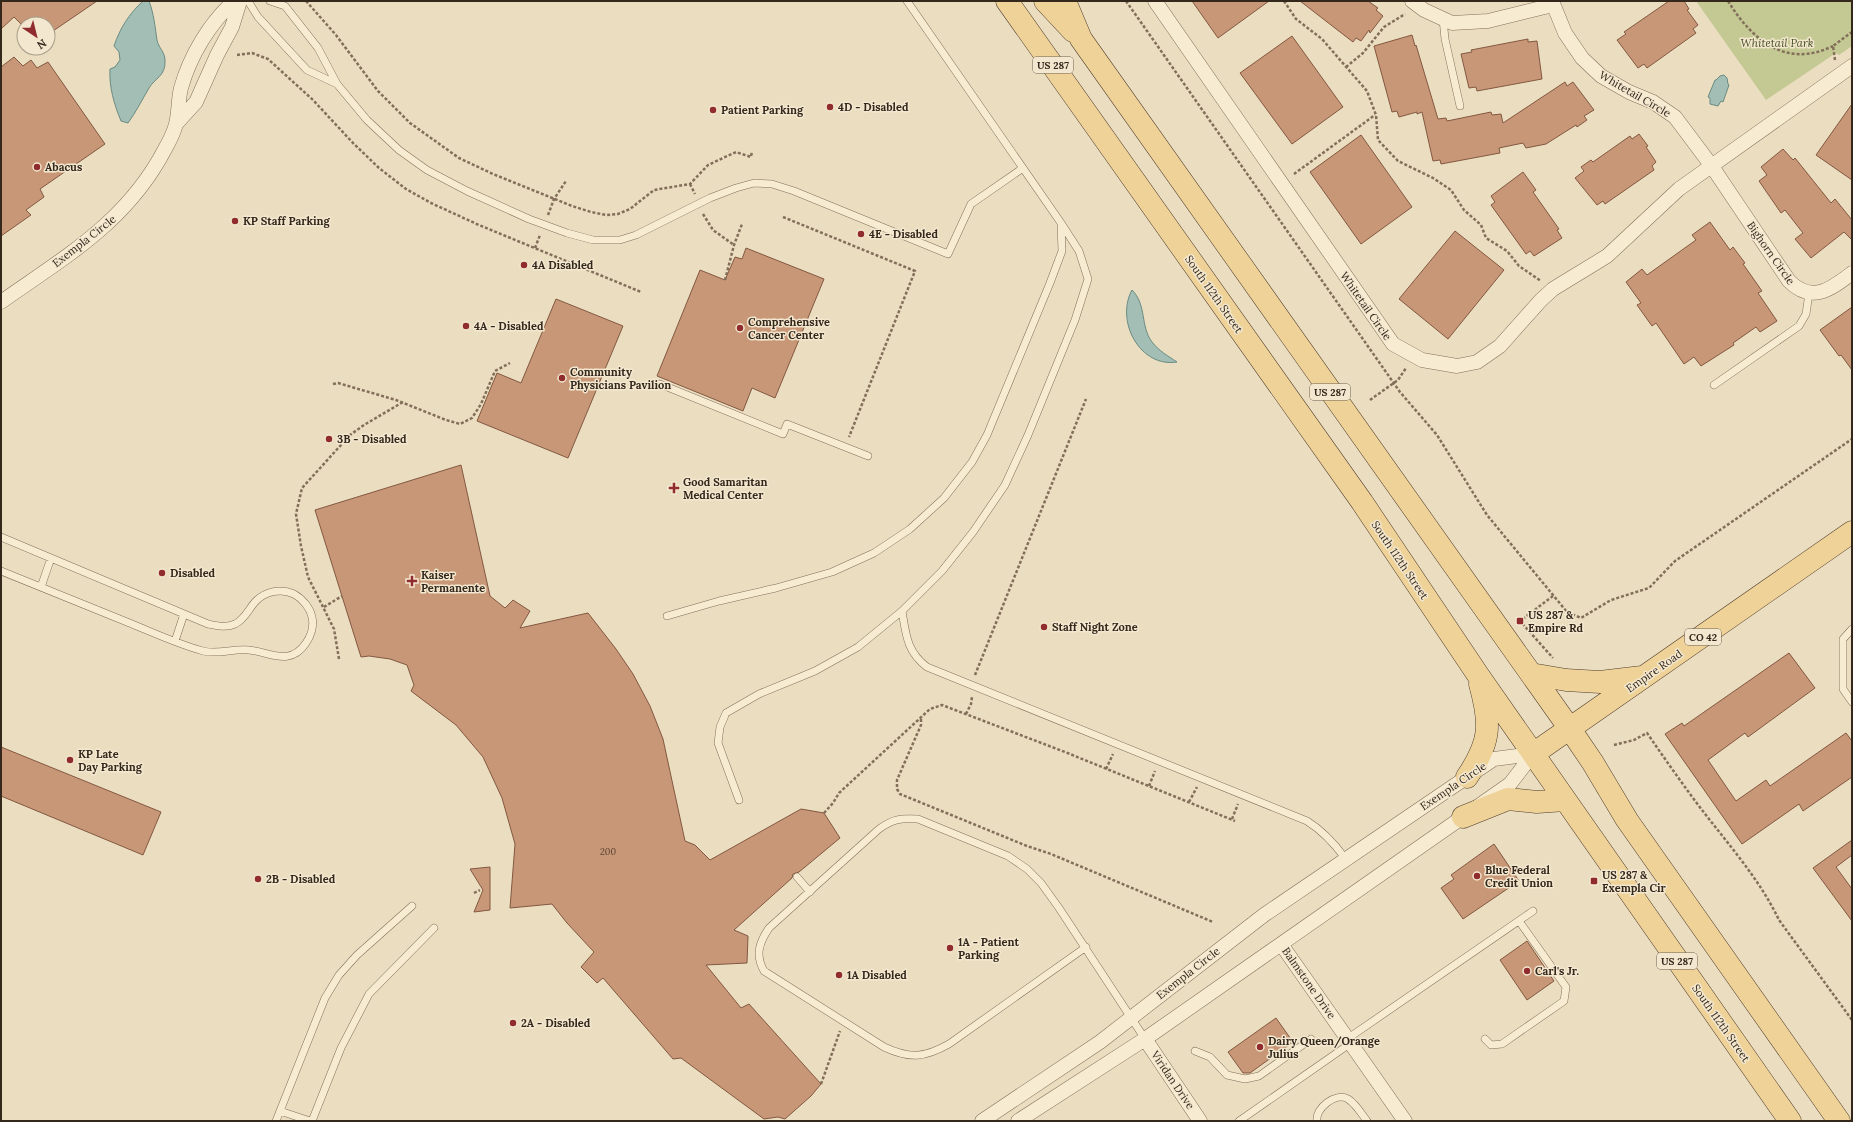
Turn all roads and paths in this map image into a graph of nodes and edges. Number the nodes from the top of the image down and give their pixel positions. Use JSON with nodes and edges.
{"nodes":[{"id":1,"x":234,"y":1,"type":"edge"},
{"id":2,"x":240,"y":1,"type":"edge"},
{"id":3,"x":248,"y":1,"type":"edge"},
{"id":4,"x":270,"y":1,"type":"edge"},
{"id":5,"x":306,"y":1,"type":"edge"},
{"id":6,"x":907,"y":1,"type":"edge"},
{"id":7,"x":1007,"y":1,"type":"edge"},
{"id":8,"x":1045,"y":1,"type":"edge"},
{"id":9,"x":1065,"y":1,"type":"edge"},
{"id":10,"x":1155,"y":1,"type":"edge"},
{"id":11,"x":1284,"y":1,"type":"edge"},
{"id":12,"x":1728,"y":1,"type":"edge"},
{"id":13,"x":1414,"y":2,"type":"edge"},
{"id":14,"x":1553,"y":3,"type":"edge"},
{"id":15,"x":1443,"y":19,"type":"junction"},
{"id":16,"x":1852,"y":32,"type":"edge"},
{"id":17,"x":1081,"y":39,"type":"junction"},
{"id":18,"x":1833,"y":46,"type":"junction"},
{"id":19,"x":237,"y":55,"type":"dead end"},
{"id":20,"x":1852,"y":66,"type":"edge"},
{"id":21,"x":1346,"y":67,"type":"junction"},
{"id":22,"x":1838,"y":76,"type":"junction"},
{"id":23,"x":337,"y":84,"type":"junction"},
{"id":24,"x":1460,"y":106,"type":"dead end"},
{"id":25,"x":1376,"y":114,"type":"junction"},
{"id":26,"x":176,"y":124,"type":"junction"},
{"id":27,"x":752,"y":151,"type":"dead end"},
{"id":28,"x":1711,"y":165,"type":"junction"},
{"id":29,"x":1023,"y":168,"type":"junction"},
{"id":30,"x":690,"y":184,"type":"junction"},
{"id":31,"x":1281,"y":184,"type":"junction"},
{"id":32,"x":1262,"y":195,"type":"dead end"},
{"id":33,"x":699,"y":203,"type":"junction"},
{"id":34,"x":783,"y":217,"type":"dead end"},
{"id":35,"x":1061,"y":223,"type":"junction"},
{"id":36,"x":742,"y":224,"type":"dead end"},
{"id":37,"x":734,"y":245,"type":"junction"},
{"id":38,"x":1852,"y":273,"type":"edge"},
{"id":39,"x":725,"y":280,"type":"dead end"},
{"id":40,"x":1553,"y":289,"type":"junction"},
{"id":41,"x":641,"y":292,"type":"dead end"},
{"id":42,"x":1809,"y":293,"type":"junction"},
{"id":43,"x":1,"y":302,"type":"edge"},
{"id":44,"x":1414,"y":356,"type":"junction"},
{"id":45,"x":510,"y":363,"type":"dead end"},
{"id":46,"x":333,"y":384,"type":"dead end"},
{"id":47,"x":660,"y":384,"type":"dead end"},
{"id":48,"x":1714,"y":385,"type":"dead end"},
{"id":49,"x":1086,"y":399,"type":"dead end"},
{"id":50,"x":1370,"y":400,"type":"dead end"},
{"id":51,"x":403,"y":402,"type":"junction"},
{"id":52,"x":846,"y":446,"type":"junction"},
{"id":53,"x":868,"y":456,"type":"dead end"},
{"id":54,"x":1852,"y":532,"type":"edge"},
{"id":55,"x":1,"y":537,"type":"edge"},
{"id":56,"x":51,"y":558,"type":"junction"},
{"id":57,"x":1,"y":570,"type":"edge"},
{"id":58,"x":41,"y":587,"type":"junction"},
{"id":59,"x":342,"y":596,"type":"dead end"},
{"id":60,"x":1553,"y":596,"type":"dead end"},
{"id":61,"x":324,"y":607,"type":"junction"},
{"id":62,"x":902,"y":611,"type":"junction"},
{"id":63,"x":184,"y":614,"type":"junction"},
{"id":64,"x":311,"y":614,"type":"junction"},
{"id":65,"x":667,"y":616,"type":"dead end"},
{"id":66,"x":1852,"y":629,"type":"edge"},
{"id":67,"x":175,"y":642,"type":"junction"},
{"id":68,"x":339,"y":659,"type":"dead end"},
{"id":69,"x":1558,"y":663,"type":"dead end"},
{"id":70,"x":1531,"y":674,"type":"junction"},
{"id":71,"x":1478,"y":675,"type":"junction"},
{"id":72,"x":1645,"y":677,"type":"junction"},
{"id":73,"x":972,"y":686,"type":"junction"},
{"id":74,"x":1852,"y":702,"type":"edge"},
{"id":75,"x":966,"y":714,"type":"junction"},
{"id":76,"x":921,"y":719,"type":"junction"},
{"id":77,"x":1570,"y":729,"type":"junction"},
{"id":78,"x":1118,"y":744,"type":"junction"},
{"id":79,"x":1614,"y":745,"type":"dead end"},
{"id":80,"x":1533,"y":754,"type":"junction"},
{"id":81,"x":1160,"y":761,"type":"junction"},
{"id":82,"x":1106,"y":769,"type":"junction"},
{"id":83,"x":1467,"y":777,"type":"junction"},
{"id":84,"x":1148,"y":786,"type":"junction"},
{"id":85,"x":739,"y":800,"type":"dead end"},
{"id":86,"x":1565,"y":800,"type":"junction"},
{"id":87,"x":824,"y":813,"type":"dead end"},
{"id":88,"x":1463,"y":817,"type":"junction"},
{"id":89,"x":1236,"y":821,"type":"dead end"},
{"id":90,"x":1345,"y":858,"type":"junction"},
{"id":91,"x":797,"y":877,"type":"dead end"},
{"id":92,"x":480,"y":890,"type":"dead end"},
{"id":93,"x":474,"y":892,"type":"dead end"},
{"id":94,"x":810,"y":892,"type":"junction"},
{"id":95,"x":412,"y":906,"type":"dead end"},
{"id":96,"x":1532,"y":912,"type":"dead end"},
{"id":97,"x":1519,"y":920,"type":"junction"},
{"id":98,"x":1213,"y":922,"type":"dead end"},
{"id":99,"x":434,"y":928,"type":"dead end"},
{"id":100,"x":1281,"y":944,"type":"junction"},
{"id":101,"x":1086,"y":947,"type":"junction"},
{"id":102,"x":1131,"y":1018,"type":"junction"},
{"id":103,"x":1852,"y":1020,"type":"edge"},
{"id":104,"x":844,"y":1021,"type":"junction"},
{"id":105,"x":1145,"y":1039,"type":"junction"},
{"id":106,"x":1311,"y":1039,"type":"dead end"},
{"id":107,"x":1485,"y":1039,"type":"dead end"},
{"id":108,"x":1349,"y":1041,"type":"junction"},
{"id":109,"x":1195,"y":1051,"type":"dead end"},
{"id":110,"x":821,"y":1084,"type":"dead end"},
{"id":111,"x":280,"y":1111,"type":"junction"},
{"id":112,"x":276,"y":1121,"type":"edge"},
{"id":113,"x":311,"y":1121,"type":"edge"},
{"id":114,"x":982,"y":1121,"type":"edge"},
{"id":115,"x":1018,"y":1121,"type":"edge"},
{"id":116,"x":1200,"y":1121,"type":"edge"},
{"id":117,"x":1240,"y":1121,"type":"edge"},
{"id":118,"x":1317,"y":1121,"type":"edge"},
{"id":119,"x":1367,"y":1121,"type":"edge"},
{"id":120,"x":1404,"y":1121,"type":"edge"},
{"id":121,"x":1790,"y":1121,"type":"edge"},
{"id":122,"x":1839,"y":1121,"type":"edge"}],
"edges":[{"from":1,"to":26,"type":"street","name":"Exempla Circle"},
{"from":2,"to":26,"type":"street","name":"Exempla Circle"},
{"from":3,"to":23,"type":"lane"},
{"from":4,"to":23,"type":"lane"},
{"from":5,"to":30,"type":"path"},
{"from":6,"to":29,"type":"lane"},
{"from":7,"to":71,"type":"main road","name":"South 112th Street","number":"US 287"},
{"from":8,"to":17,"type":"main road"},
{"from":9,"to":17,"type":"main road","number":"US 287"},
{"from":10,"to":31,"type":"street","name":"Whitetail Circle"},
{"from":11,"to":21,"type":"path"},
{"from":12,"to":18,"type":"path"},
{"from":13,"to":15,"type":"street"},
{"from":13,"to":21,"type":"path"},
{"from":14,"to":15,"type":"street"},
{"from":14,"to":28,"type":"street","name":"Whitetail Circle"},
{"from":15,"to":24,"type":"lane"},
{"from":16,"to":18,"type":"path"},
{"from":17,"to":70,"type":"main road","number":"US 287"},
{"from":18,"to":22,"type":"path"},
{"from":19,"to":41,"type":"path"},
{"from":20,"to":22,"type":"street","name":"Whitetail Circle"},
{"from":21,"to":25,"type":"path"},
{"from":22,"to":28,"type":"street","name":"Whitetail Circle"},
{"from":23,"to":33,"type":"lane"},
{"from":25,"to":31,"type":"path"},
{"from":25,"to":40,"type":"path"},
{"from":26,"to":43,"type":"street","name":"Exempla Circle"},
{"from":27,"to":30,"type":"path"},
{"from":28,"to":40,"type":"street","name":"Whitetail Circle"},
{"from":28,"to":42,"type":"street","name":"Bighorn Circle"},
{"from":29,"to":33,"type":"lane"},
{"from":29,"to":35,"type":"lane"},
{"from":30,"to":33,"type":"path"},
{"from":31,"to":32,"type":"path"},
{"from":31,"to":44,"type":"street","name":"Whitetail Circle"},
{"from":33,"to":37,"type":"path"},
{"from":34,"to":52,"type":"path"},
{"from":35,"to":62,"type":"lane"},
{"from":35,"to":65,"type":"lane"},
{"from":36,"to":37,"type":"path"},
{"from":37,"to":39,"type":"path"},
{"from":38,"to":42,"type":"street"},
{"from":40,"to":44,"type":"street","name":"Whitetail Circle"},
{"from":42,"to":48,"type":"lane"},
{"from":44,"to":50,"type":"path"},
{"from":45,"to":51,"type":"path"},
{"from":46,"to":51,"type":"path"},
{"from":47,"to":52,"type":"lane"},
{"from":49,"to":73,"type":"path"},
{"from":51,"to":61,"type":"path"},
{"from":52,"to":53,"type":"lane"},
{"from":54,"to":72,"type":"main road","name":"Empire Road","number":"CO 42"},
{"from":55,"to":56,"type":"lane"},
{"from":56,"to":58,"type":"lane"},
{"from":56,"to":63,"type":"lane"},
{"from":57,"to":58,"type":"lane"},
{"from":58,"to":67,"type":"lane"},
{"from":59,"to":61,"type":"path"},
{"from":60,"to":69,"type":"path"},
{"from":61,"to":64,"type":"path"},
{"from":61,"to":68,"type":"path"},
{"from":62,"to":73,"type":"lane"},
{"from":62,"to":85,"type":"lane"},
{"from":63,"to":64,"type":"lane"},
{"from":63,"to":67,"type":"lane"},
{"from":64,"to":67,"type":"lane"},
{"from":66,"to":74,"type":"lane"},
{"from":70,"to":72,"type":"main road"},
{"from":70,"to":77,"type":"main road","number":"US 287"},
{"from":71,"to":80,"type":"main road","name":"South 112th Street","number":"US 287"},
{"from":71,"to":83,"type":"main road"},
{"from":72,"to":77,"type":"main road","name":"Empire Road","number":"CO 42"},
{"from":73,"to":75,"type":"path"},
{"from":73,"to":78,"type":"lane"},
{"from":75,"to":76,"type":"path"},
{"from":75,"to":82,"type":"path"},
{"from":76,"to":87,"type":"path"},
{"from":76,"to":98,"type":"path"},
{"from":77,"to":80,"type":"main road","name":"Empire Road","number":"CO 42"},
{"from":77,"to":122,"type":"main road","number":"US 287"},
{"from":78,"to":81,"type":"lane"},
{"from":78,"to":82,"type":"path"},
{"from":79,"to":103,"type":"path"},
{"from":80,"to":83,"type":"street","name":"Exempla Circle"},
{"from":80,"to":86,"type":"main road","name":"South 112th Street","number":"US 287"},
{"from":80,"to":88,"type":"street"},
{"from":81,"to":84,"type":"path"},
{"from":81,"to":90,"type":"lane"},
{"from":82,"to":84,"type":"path"},
{"from":83,"to":90,"type":"street","name":"Exempla Circle"},
{"from":84,"to":89,"type":"path"},
{"from":86,"to":88,"type":"main road"},
{"from":86,"to":121,"type":"main road","name":"South 112th Street","number":"US 287"},
{"from":88,"to":100,"type":"street"},
{"from":90,"to":102,"type":"street","name":"Exempla Circle"},
{"from":91,"to":94,"type":"lane"},
{"from":92,"to":93,"type":"path"},
{"from":94,"to":101,"type":"lane"},
{"from":94,"to":104,"type":"lane"},
{"from":95,"to":111,"type":"lane"},
{"from":96,"to":97,"type":"lane"},
{"from":97,"to":107,"type":"lane"},
{"from":97,"to":108,"type":"lane"},
{"from":99,"to":113,"type":"lane"},
{"from":100,"to":105,"type":"street"},
{"from":100,"to":108,"type":"street","name":"Balmstone Drive"},
{"from":101,"to":102,"type":"lane"},
{"from":101,"to":104,"type":"lane"},
{"from":102,"to":105,"type":"lane"},
{"from":102,"to":114,"type":"street","name":"Exempla Circle"},
{"from":104,"to":110,"type":"path"},
{"from":105,"to":115,"type":"street"},
{"from":105,"to":116,"type":"street","name":"Viridan Drive"},
{"from":106,"to":109,"type":"lane"},
{"from":108,"to":117,"type":"lane"},
{"from":108,"to":120,"type":"street","name":"Balmstone Drive"},
{"from":111,"to":112,"type":"lane"},
{"from":111,"to":113,"type":"lane"},
{"from":118,"to":119,"type":"lane"}]}
